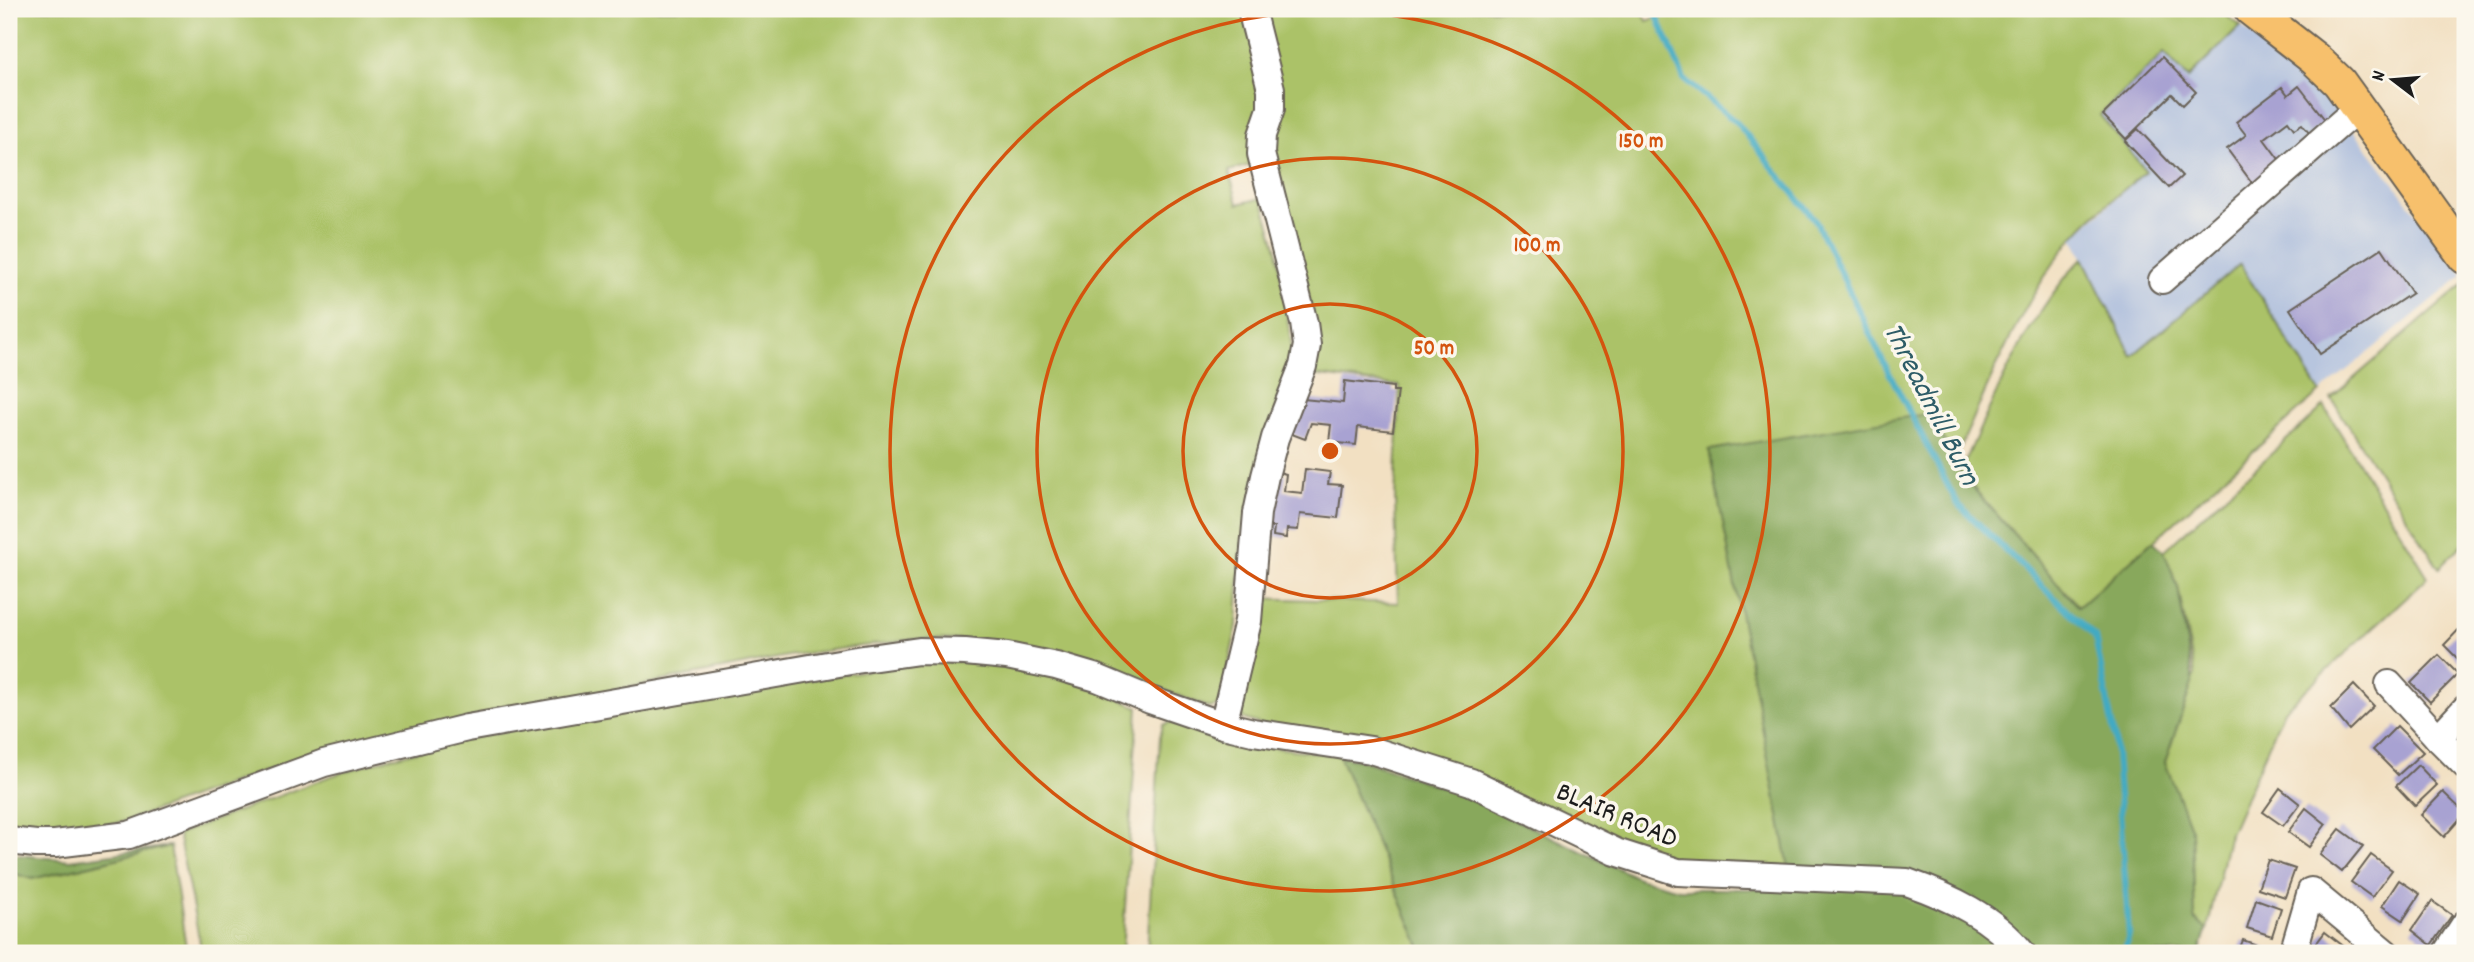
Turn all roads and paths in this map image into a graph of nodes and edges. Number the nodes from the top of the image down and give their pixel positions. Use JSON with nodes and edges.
{"nodes":[{"id":1,"x":1251,"y":9,"type":"edge"},
{"id":2,"x":2250,"y":9,"type":"edge"},
{"id":3,"x":2358,"y":108,"type":"junction"},
{"id":4,"x":2465,"y":257,"type":"edge"},
{"id":5,"x":2162,"y":280,"type":"dead end"},
{"id":6,"x":2389,"y":684,"type":"dead end"},
{"id":7,"x":2465,"y":709,"type":"edge"},
{"id":8,"x":1223,"y":725,"type":"junction"},
{"id":9,"x":2438,"y":738,"type":"junction"},
{"id":10,"x":2465,"y":765,"type":"edge"},
{"id":11,"x":9,"y":841,"type":"edge"},
{"id":12,"x":2465,"y":924,"type":"edge"},
{"id":13,"x":2022,"y":953,"type":"edge"},
{"id":14,"x":2293,"y":953,"type":"edge"},
{"id":15,"x":2386,"y":953,"type":"edge"},
{"id":16,"x":2446,"y":953,"type":"edge"}],
"edges":[{"from":1,"to":8,"type":"street"},
{"from":2,"to":3,"type":"main road"},
{"from":3,"to":4,"type":"main road"},
{"from":3,"to":5,"type":"street"},
{"from":6,"to":9,"type":"street"},
{"from":7,"to":9,"type":"street"},
{"from":8,"to":11,"type":"street","name":"BLAIR ROAD"},
{"from":8,"to":13,"type":"street","name":"BLAIR ROAD"},
{"from":9,"to":10,"type":"street"},
{"from":12,"to":16,"type":"street"},
{"from":14,"to":15,"type":"street"}]}
